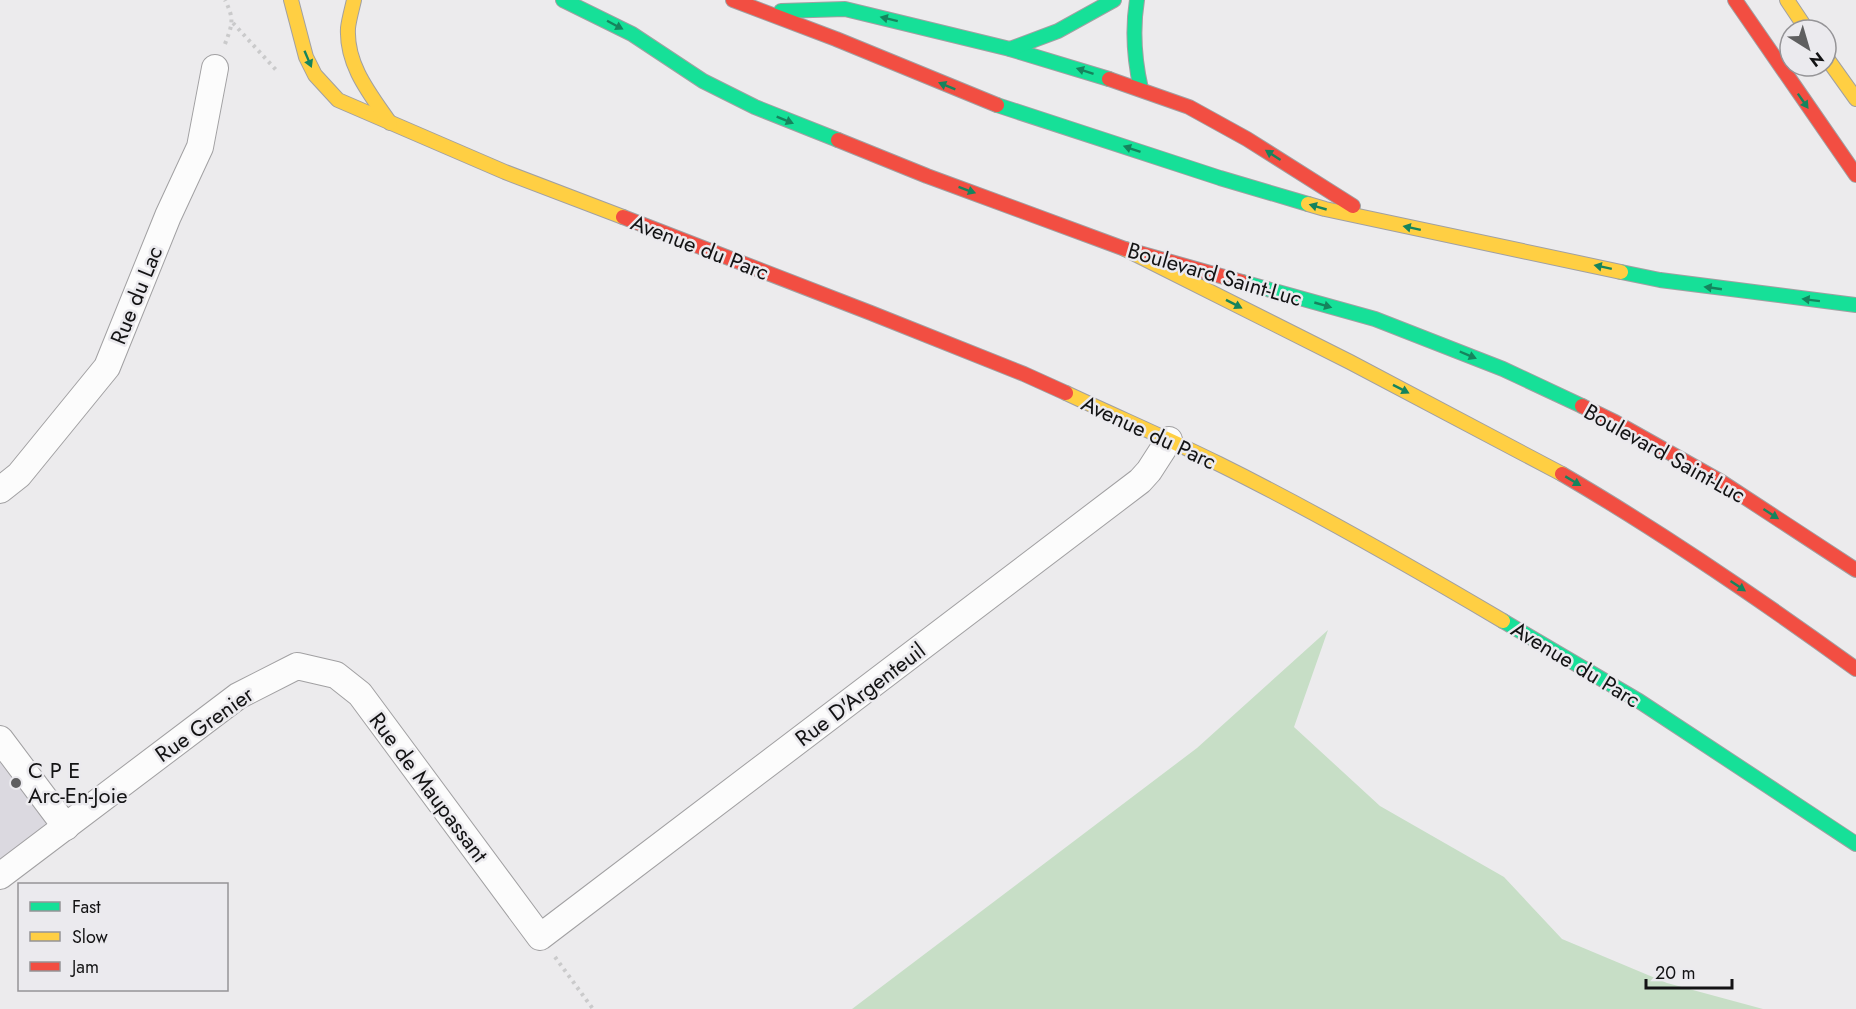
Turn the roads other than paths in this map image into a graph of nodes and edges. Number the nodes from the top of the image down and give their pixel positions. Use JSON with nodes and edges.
{"nodes":[{"id":1,"x":291,"y":0,"type":"edge"},
{"id":2,"x":354,"y":0,"type":"edge"},
{"id":3,"x":562,"y":0,"type":"edge"},
{"id":4,"x":733,"y":0,"type":"edge"},
{"id":5,"x":1114,"y":0,"type":"edge"},
{"id":6,"x":1137,"y":0,"type":"edge"},
{"id":7,"x":1735,"y":0,"type":"edge"},
{"id":8,"x":1787,"y":0,"type":"edge"},
{"id":9,"x":765,"y":11,"type":"junction"},
{"id":10,"x":1799,"y":18,"type":"edge"},
{"id":11,"x":1010,"y":49,"type":"junction"},
{"id":12,"x":215,"y":68,"type":"dead end"},
{"id":13,"x":1838,"y":74,"type":"edge"},
{"id":14,"x":1141,"y":88,"type":"junction"},
{"id":15,"x":1856,"y":99,"type":"edge"},
{"id":16,"x":390,"y":123,"type":"junction"},
{"id":17,"x":1856,"y":175,"type":"edge"},
{"id":18,"x":1375,"y":220,"type":"junction"},
{"id":19,"x":1125,"y":249,"type":"junction"},
{"id":20,"x":1856,"y":305,"type":"edge"},
{"id":21,"x":1169,"y":440,"type":"junction"},
{"id":22,"x":0,"y":490,"type":"edge"},
{"id":23,"x":1856,"y":570,"type":"edge"},
{"id":24,"x":297,"y":666,"type":"joint"},
{"id":25,"x":1856,"y":669,"type":"edge"},
{"id":26,"x":0,"y":739,"type":"edge"},
{"id":27,"x":66,"y":827,"type":"junction"},
{"id":28,"x":1856,"y":844,"type":"edge"},
{"id":29,"x":0,"y":876,"type":"edge"},
{"id":30,"x":540,"y":937,"type":"joint"}],
"edges":[{"from":1,"to":16,"type":"main road","name":"Avenue du Parc","one_way":true},
{"from":2,"to":16,"type":"main road"},
{"from":3,"to":19,"type":"main road","name":"Boulevard Saint-Luc","one_way":true},
{"from":4,"to":9,"type":"main road"},
{"from":5,"to":11,"type":"main road"},
{"from":6,"to":14,"type":"main road"},
{"from":7,"to":17,"type":"main road","one_way":true},
{"from":8,"to":10,"type":"main road"},
{"from":11,"to":9,"type":"main road","one_way":true},
{"from":18,"to":9,"type":"main road","one_way":true},
{"from":14,"to":11,"type":"main road","one_way":true},
{"from":12,"to":22,"type":"street","name":"Rue du Lac"},
{"from":13,"to":15,"type":"main road"},
{"from":18,"to":14,"type":"main road","one_way":true},
{"from":16,"to":21,"type":"main road","name":"Avenue du Parc"},
{"from":20,"to":18,"type":"main road","one_way":true},
{"from":19,"to":23,"type":"main road","name":"Boulevard Saint-Luc","one_way":true},
{"from":19,"to":25,"type":"main road","one_way":true},
{"from":21,"to":28,"type":"main road","name":"Avenue du Parc"},
{"from":21,"to":30,"type":"street","name":"Rue D'Argenteuil"},
{"from":24,"to":27,"type":"street","name":"Rue Grenier"},
{"from":24,"to":30,"type":"street","name":"Rue de Maupassant"},
{"from":26,"to":27,"type":"street"},
{"from":27,"to":29,"type":"street","name":"Rue Grenier"}]}
